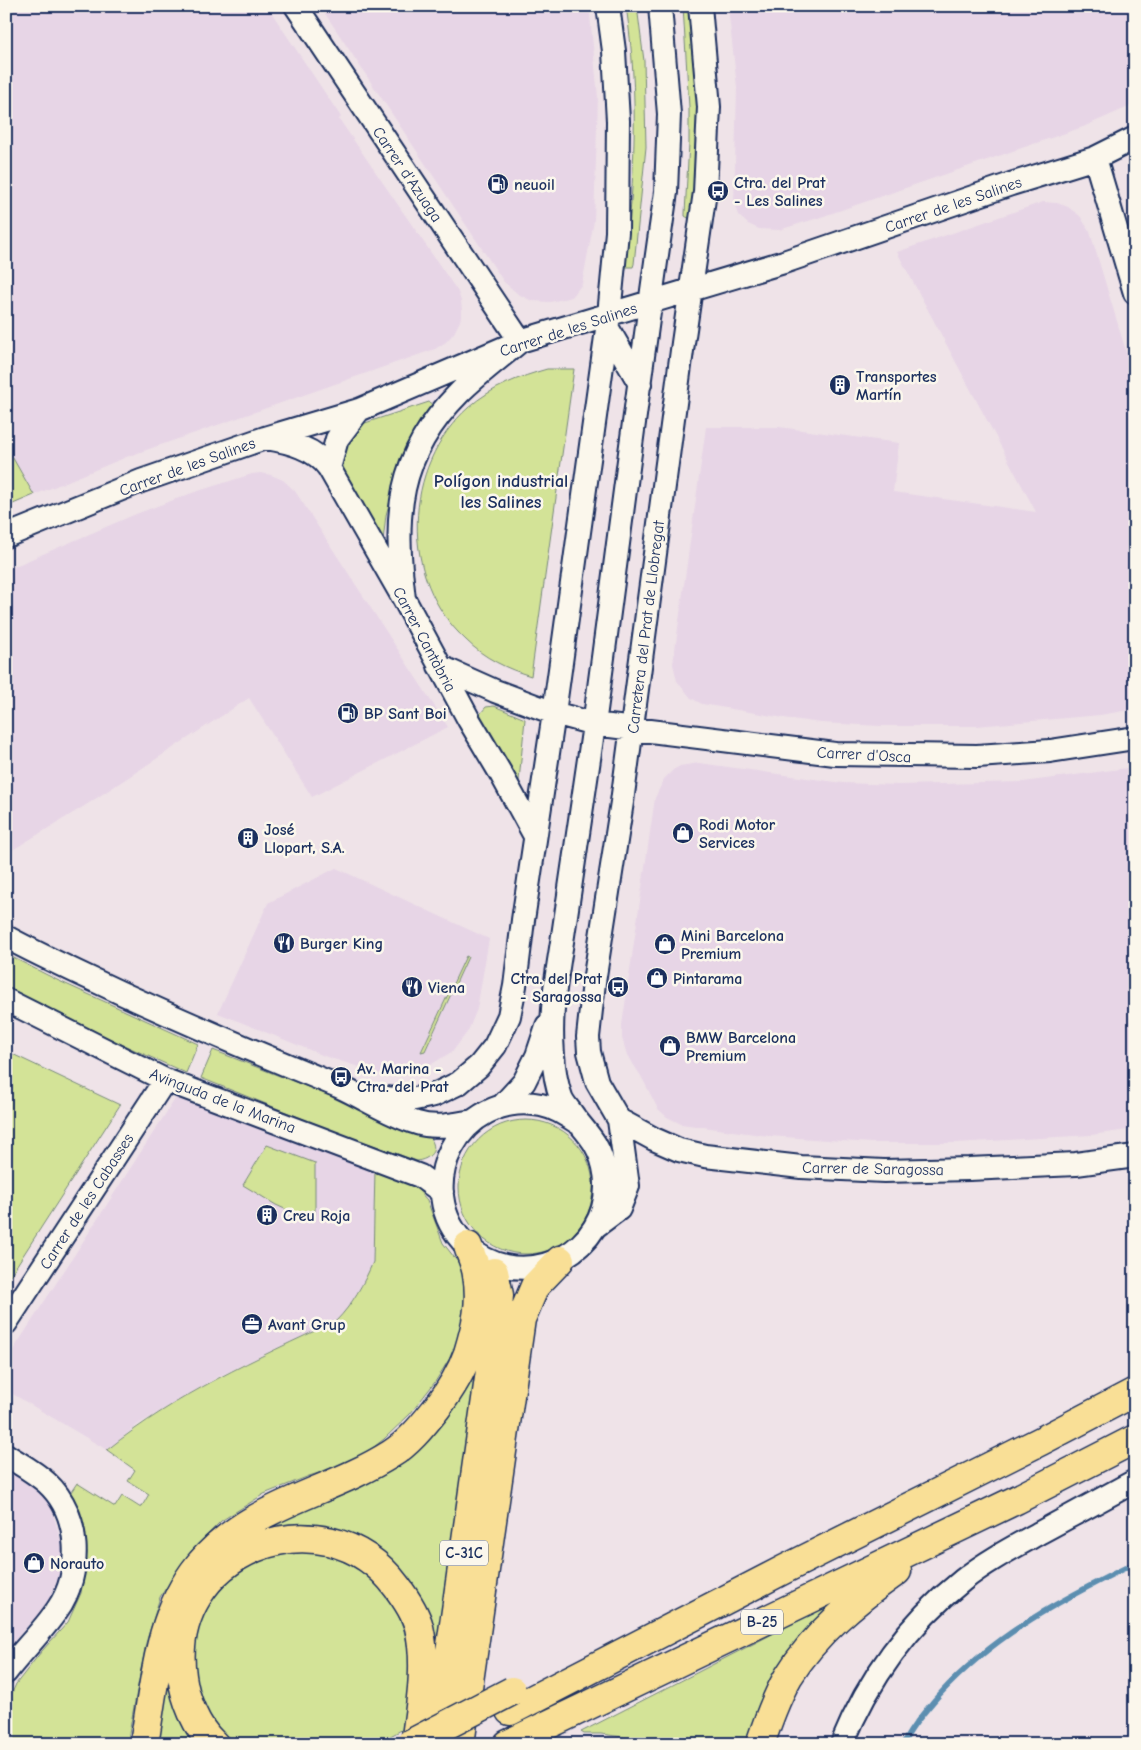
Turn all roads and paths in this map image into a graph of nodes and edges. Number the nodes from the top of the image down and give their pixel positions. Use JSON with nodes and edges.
{"nodes":[{"id":1,"x":296,"y":6,"type":"edge"},
{"id":2,"x":608,"y":6,"type":"edge"},
{"id":3,"x":660,"y":6,"type":"edge"},
{"id":4,"x":673,"y":6,"type":"edge"},
{"id":5,"x":700,"y":6,"type":"edge"},
{"id":6,"x":665,"y":57,"type":"junction"},
{"id":7,"x":1135,"y":138,"type":"edge"},
{"id":8,"x":1096,"y":158,"type":"junction"},
{"id":9,"x":692,"y":288,"type":"junction"},
{"id":10,"x":1135,"y":293,"type":"edge"},
{"id":11,"x":650,"y":302,"type":"junction"},
{"id":12,"x":608,"y":321,"type":"junction"},
{"id":13,"x":520,"y":341,"type":"junction"},
{"id":14,"x":640,"y":384,"type":"junction"},
{"id":15,"x":359,"y":410,"type":"junction"},
{"id":16,"x":265,"y":438,"type":"junction"},
{"id":17,"x":329,"y":468,"type":"junction"},
{"id":18,"x":6,"y":536,"type":"edge"},
{"id":19,"x":404,"y":599,"type":"junction"},
{"id":20,"x":439,"y":666,"type":"junction"},
{"id":21,"x":554,"y":713,"type":"junction"},
{"id":22,"x":594,"y":724,"type":"junction"},
{"id":23,"x":632,"y":729,"type":"junction"},
{"id":24,"x":1135,"y":738,"type":"edge"},
{"id":25,"x":535,"y":836,"type":"junction"},
{"id":26,"x":6,"y":937,"type":"edge"},
{"id":27,"x":6,"y":1000,"type":"edge"},
{"id":28,"x":552,"y":1011,"type":"junction"},
{"id":29,"x":165,"y":1080,"type":"junction"},
{"id":30,"x":359,"y":1096,"type":"junction"},
{"id":31,"x":502,"y":1106,"type":"junction"},
{"id":32,"x":473,"y":1120,"type":"junction"},
{"id":33,"x":619,"y":1120,"type":"junction"},
{"id":34,"x":580,"y":1124,"type":"junction"},
{"id":35,"x":1135,"y":1156,"type":"edge"},
{"id":36,"x":442,"y":1192,"type":"junction"},
{"id":37,"x":596,"y":1227,"type":"junction"},
{"id":38,"x":468,"y":1246,"type":"junction"},
{"id":39,"x":560,"y":1260,"type":"junction"},
{"id":40,"x":491,"y":1261,"type":"junction"},
{"id":41,"x":6,"y":1323,"type":"edge"},
{"id":42,"x":514,"y":1367,"type":"junction"},
{"id":43,"x":1135,"y":1392,"type":"edge"},
{"id":44,"x":1135,"y":1439,"type":"edge"},
{"id":45,"x":6,"y":1455,"type":"edge"},
{"id":46,"x":1135,"y":1481,"type":"edge"},
{"id":47,"x":1016,"y":1500,"type":"junction"},
{"id":48,"x":6,"y":1672,"type":"edge"},
{"id":49,"x":511,"y":1701,"type":"junction"},
{"id":50,"x":144,"y":1744,"type":"edge"},
{"id":51,"x":214,"y":1744,"type":"edge"},
{"id":52,"x":410,"y":1744,"type":"edge"},
{"id":53,"x":415,"y":1744,"type":"edge"},
{"id":54,"x":437,"y":1744,"type":"edge"},
{"id":55,"x":446,"y":1744,"type":"edge"},
{"id":56,"x":460,"y":1744,"type":"edge"},
{"id":57,"x":477,"y":1744,"type":"edge"},
{"id":58,"x":508,"y":1744,"type":"edge"},
{"id":59,"x":760,"y":1744,"type":"edge"},
{"id":60,"x":842,"y":1744,"type":"edge"}],
"edges":[{"from":1,"to":13,"type":"street","name":"Carrer d'Azuaga"},
{"from":2,"to":12,"type":"street"},
{"from":3,"to":6,"type":"street"},
{"from":4,"to":6,"type":"street"},
{"from":5,"to":9,"type":"street","name":"Carretera del Prat de Llobregat"},
{"from":6,"to":11,"type":"street"},
{"from":7,"to":8,"type":"street","name":"Carrer de les Salines"},
{"from":8,"to":9,"type":"street","name":"Carrer de les Salines"},
{"from":8,"to":10,"type":"street"},
{"from":9,"to":11,"type":"street","name":"Carrer de les Salines"},
{"from":9,"to":23,"type":"street","name":"Carretera del Prat de Llobregat"},
{"from":11,"to":12,"type":"street","name":"Carrer de les Salines"},
{"from":11,"to":14,"type":"street"},
{"from":12,"to":13,"type":"street","name":"Carrer de les Salines"},
{"from":12,"to":14,"type":"street"},
{"from":12,"to":21,"type":"street"},
{"from":13,"to":15,"type":"street","name":"Carrer de les Salines"},
{"from":13,"to":19,"type":"street"},
{"from":14,"to":22,"type":"street"},
{"from":15,"to":16,"type":"street","name":"Carrer de les Salines"},
{"from":15,"to":17,"type":"street"},
{"from":16,"to":17,"type":"street","name":"Carrer Cantàbria"},
{"from":16,"to":18,"type":"street","name":"Carrer de les Salines"},
{"from":17,"to":19,"type":"street","name":"Carrer Cantàbria"},
{"from":19,"to":20,"type":"street","name":"Carrer Cantàbria"},
{"from":20,"to":21,"type":"street","name":"Carrer d'Osca"},
{"from":20,"to":25,"type":"street","name":"Carrer Cantàbria"},
{"from":21,"to":22,"type":"street","name":"Carrer d'Osca"},
{"from":21,"to":25,"type":"street"},
{"from":22,"to":23,"type":"street","name":"Carrer d'Osca"},
{"from":22,"to":28,"type":"street"},
{"from":23,"to":24,"type":"street","name":"Carrer d'Osca"},
{"from":23,"to":33,"type":"street","name":"Carretera del Prat de Llobregat"},
{"from":25,"to":30,"type":"street"},
{"from":26,"to":30,"type":"street"},
{"from":27,"to":29,"type":"street","name":"Avinguda de la Marina"},
{"from":28,"to":31,"type":"street"},
{"from":28,"to":34,"type":"street"},
{"from":29,"to":36,"type":"street","name":"Avinguda de la Marina"},
{"from":29,"to":41,"type":"street","name":"Carrer de les Cabasses"},
{"from":30,"to":32,"type":"street"},
{"from":31,"to":32,"type":"street"},
{"from":31,"to":34,"type":"street"},
{"from":32,"to":36,"type":"street"},
{"from":33,"to":35,"type":"street","name":"Carrer de Saragossa"},
{"from":33,"to":37,"type":"street","name":"Carretera del Prat de Llobregat"},
{"from":34,"to":37,"type":"street"},
{"from":36,"to":38,"type":"street"},
{"from":37,"to":39,"type":"street"},
{"from":38,"to":40,"type":"street"},
{"from":38,"to":50,"type":"highway"},
{"from":39,"to":40,"type":"street"},
{"from":39,"to":42,"type":"highway","number":"C-31C"},
{"from":40,"to":54,"type":"highway","number":"C-31C"},
{"from":42,"to":56,"type":"highway","number":"C-31C"},
{"from":42,"to":57,"type":"highway"},
{"from":43,"to":49,"type":"highway","number":"B-25"},
{"from":44,"to":47,"type":"highway","number":"B-25"},
{"from":45,"to":48,"type":"street"},
{"from":46,"to":60,"type":"street"},
{"from":47,"to":58,"type":"highway","number":"B-25"},
{"from":47,"to":59,"type":"highway"},
{"from":49,"to":52,"type":"highway","bridge":true},
{"from":49,"to":55,"type":"highway","number":"B-25"},
{"from":51,"to":53,"type":"highway"}]}
